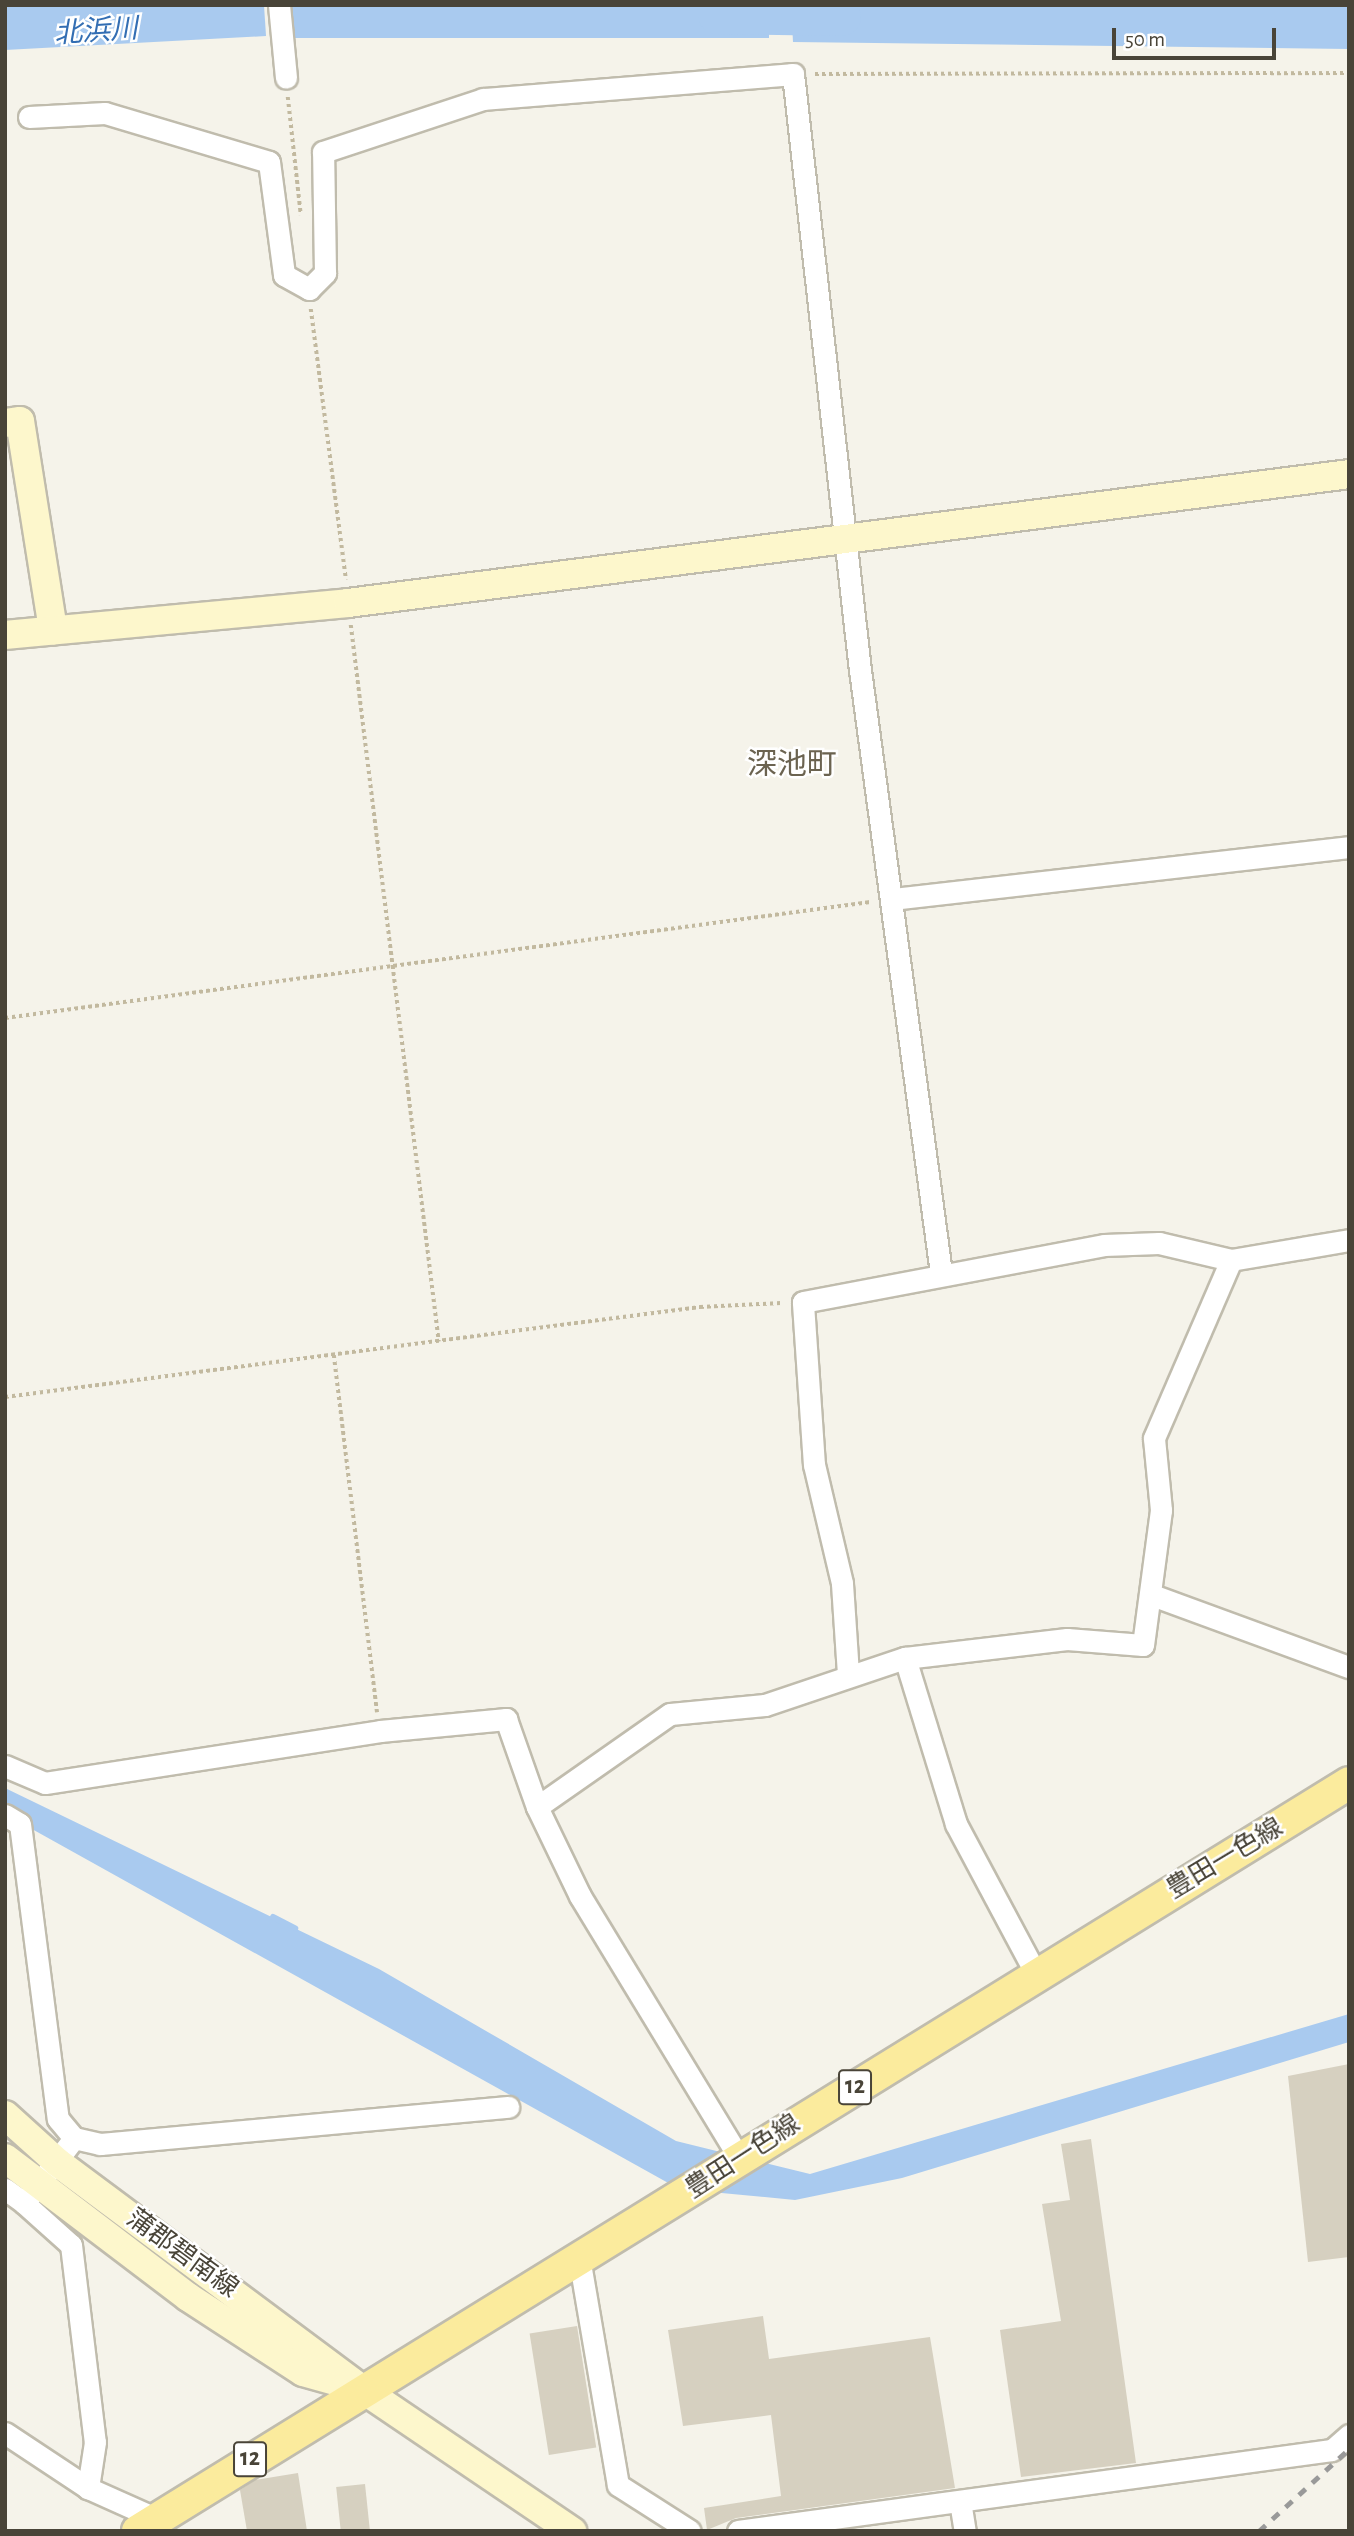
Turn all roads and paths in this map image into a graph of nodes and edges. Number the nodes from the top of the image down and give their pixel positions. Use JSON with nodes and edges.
{"nodes":[{"id":1,"x":279,"y":5,"type":"edge"},
{"id":2,"x":1349,"y":73,"type":"edge"},
{"id":3,"x":793,"y":74,"type":"junction"},
{"id":4,"x":286,"y":78,"type":"joint"},
{"id":5,"x":29,"y":117,"type":"dead end"},
{"id":6,"x":302,"y":223,"type":"dead end"},
{"id":7,"x":309,"y":289,"type":"junction"},
{"id":8,"x":5,"y":423,"type":"edge"},
{"id":9,"x":1349,"y":474,"type":"edge"},
{"id":10,"x":846,"y":539,"type":"junction"},
{"id":11,"x":348,"y":603,"type":"junction"},
{"id":12,"x":53,"y":630,"type":"junction"},
{"id":13,"x":5,"y":635,"type":"edge"},
{"id":14,"x":1349,"y":848,"type":"edge"},
{"id":15,"x":893,"y":899,"type":"junction"},
{"id":16,"x":394,"y":965,"type":"junction"},
{"id":17,"x":5,"y":1018,"type":"edge"},
{"id":18,"x":1349,"y":1240,"type":"edge"},
{"id":19,"x":1231,"y":1260,"type":"junction"},
{"id":20,"x":941,"y":1273,"type":"junction"},
{"id":21,"x":803,"y":1302,"type":"junction"},
{"id":22,"x":439,"y":1342,"type":"junction"},
{"id":23,"x":334,"y":1355,"type":"junction"},
{"id":24,"x":5,"y":1398,"type":"edge"},
{"id":25,"x":1152,"y":1595,"type":"junction"},
{"id":26,"x":905,"y":1658,"type":"junction"},
{"id":27,"x":1349,"y":1667,"type":"edge"},
{"id":28,"x":848,"y":1674,"type":"junction"},
{"id":29,"x":380,"y":1731,"type":"junction"},
{"id":30,"x":5,"y":1766,"type":"edge"},
{"id":31,"x":1349,"y":1783,"type":"edge"},
{"id":32,"x":537,"y":1807,"type":"junction"},
{"id":33,"x":5,"y":1815,"type":"edge"},
{"id":34,"x":1036,"y":1974,"type":"junction"},
{"id":35,"x":508,"y":2107,"type":"dead end"},
{"id":36,"x":5,"y":2115,"type":"edge"},
{"id":37,"x":74,"y":2138,"type":"junction"},
{"id":38,"x":5,"y":2158,"type":"edge"},
{"id":39,"x":740,"y":2159,"type":"junction"},
{"id":40,"x":57,"y":2162,"type":"junction"},
{"id":41,"x":5,"y":2189,"type":"edge"},
{"id":42,"x":30,"y":2195,"type":"junction"},
{"id":43,"x":580,"y":2263,"type":"junction"},
{"id":44,"x":362,"y":2389,"type":"junction"},
{"id":45,"x":5,"y":2433,"type":"edge"},
{"id":46,"x":1349,"y":2435,"type":"edge"},
{"id":47,"x":88,"y":2488,"type":"junction"},
{"id":48,"x":960,"y":2501,"type":"junction"},
{"id":49,"x":147,"y":2524,"type":"edge"},
{"id":50,"x":572,"y":2531,"type":"edge"},
{"id":51,"x":690,"y":2531,"type":"edge"},
{"id":52,"x":738,"y":2531,"type":"edge"},
{"id":53,"x":965,"y":2531,"type":"edge"}],
"edges":[{"from":1,"to":4,"type":"street"},
{"from":2,"to":3,"type":"path"},
{"from":3,"to":7,"type":"street"},
{"from":3,"to":10,"type":"street"},
{"from":4,"to":6,"type":"path"},
{"from":5,"to":7,"type":"street"},
{"from":7,"to":11,"type":"path"},
{"from":8,"to":12,"type":"street"},
{"from":9,"to":10,"type":"street"},
{"from":10,"to":11,"type":"street"},
{"from":10,"to":15,"type":"street"},
{"from":11,"to":12,"type":"street"},
{"from":11,"to":16,"type":"path"},
{"from":12,"to":13,"type":"street"},
{"from":14,"to":15,"type":"street"},
{"from":15,"to":16,"type":"path"},
{"from":15,"to":20,"type":"street"},
{"from":16,"to":17,"type":"path"},
{"from":16,"to":22,"type":"path"},
{"from":18,"to":19,"type":"street"},
{"from":19,"to":20,"type":"street"},
{"from":19,"to":25,"type":"street"},
{"from":20,"to":21,"type":"street"},
{"from":21,"to":22,"type":"path"},
{"from":21,"to":28,"type":"street"},
{"from":22,"to":23,"type":"path"},
{"from":23,"to":24,"type":"path"},
{"from":23,"to":29,"type":"path"},
{"from":25,"to":26,"type":"street"},
{"from":25,"to":27,"type":"street"},
{"from":26,"to":28,"type":"street"},
{"from":26,"to":34,"type":"street"},
{"from":28,"to":32,"type":"street"},
{"from":29,"to":30,"type":"street"},
{"from":29,"to":32,"type":"street"},
{"from":31,"to":34,"type":"main road","name":"豊田一色線","number":"12"},
{"from":32,"to":39,"type":"street"},
{"from":33,"to":37,"type":"street"},
{"from":34,"to":39,"type":"main road","name":"豊田一色線","number":"12"},
{"from":35,"to":37,"type":"street"},
{"from":36,"to":40,"type":"street","name":"蒲郡碧南線"},
{"from":37,"to":40,"type":"street"},
{"from":38,"to":42,"type":"street","name":"蒲郡碧南線"},
{"from":39,"to":43,"type":"main road","name":"豊田一色線","number":"12"},
{"from":40,"to":42,"type":"street"},
{"from":40,"to":44,"type":"street","name":"蒲郡碧南線"},
{"from":41,"to":42,"type":"street"},
{"from":42,"to":44,"type":"street","name":"蒲郡碧南線"},
{"from":42,"to":47,"type":"street"},
{"from":43,"to":44,"type":"main road","name":"豊田一色線","number":"12"},
{"from":43,"to":51,"type":"street"},
{"from":44,"to":49,"type":"main road","name":"豊田一色線","number":"12"},
{"from":44,"to":50,"type":"street","name":"蒲郡碧南線"},
{"from":45,"to":47,"type":"street"},
{"from":46,"to":48,"type":"street"},
{"from":47,"to":49,"type":"street"},
{"from":48,"to":52,"type":"street"},
{"from":48,"to":53,"type":"street"}]}
